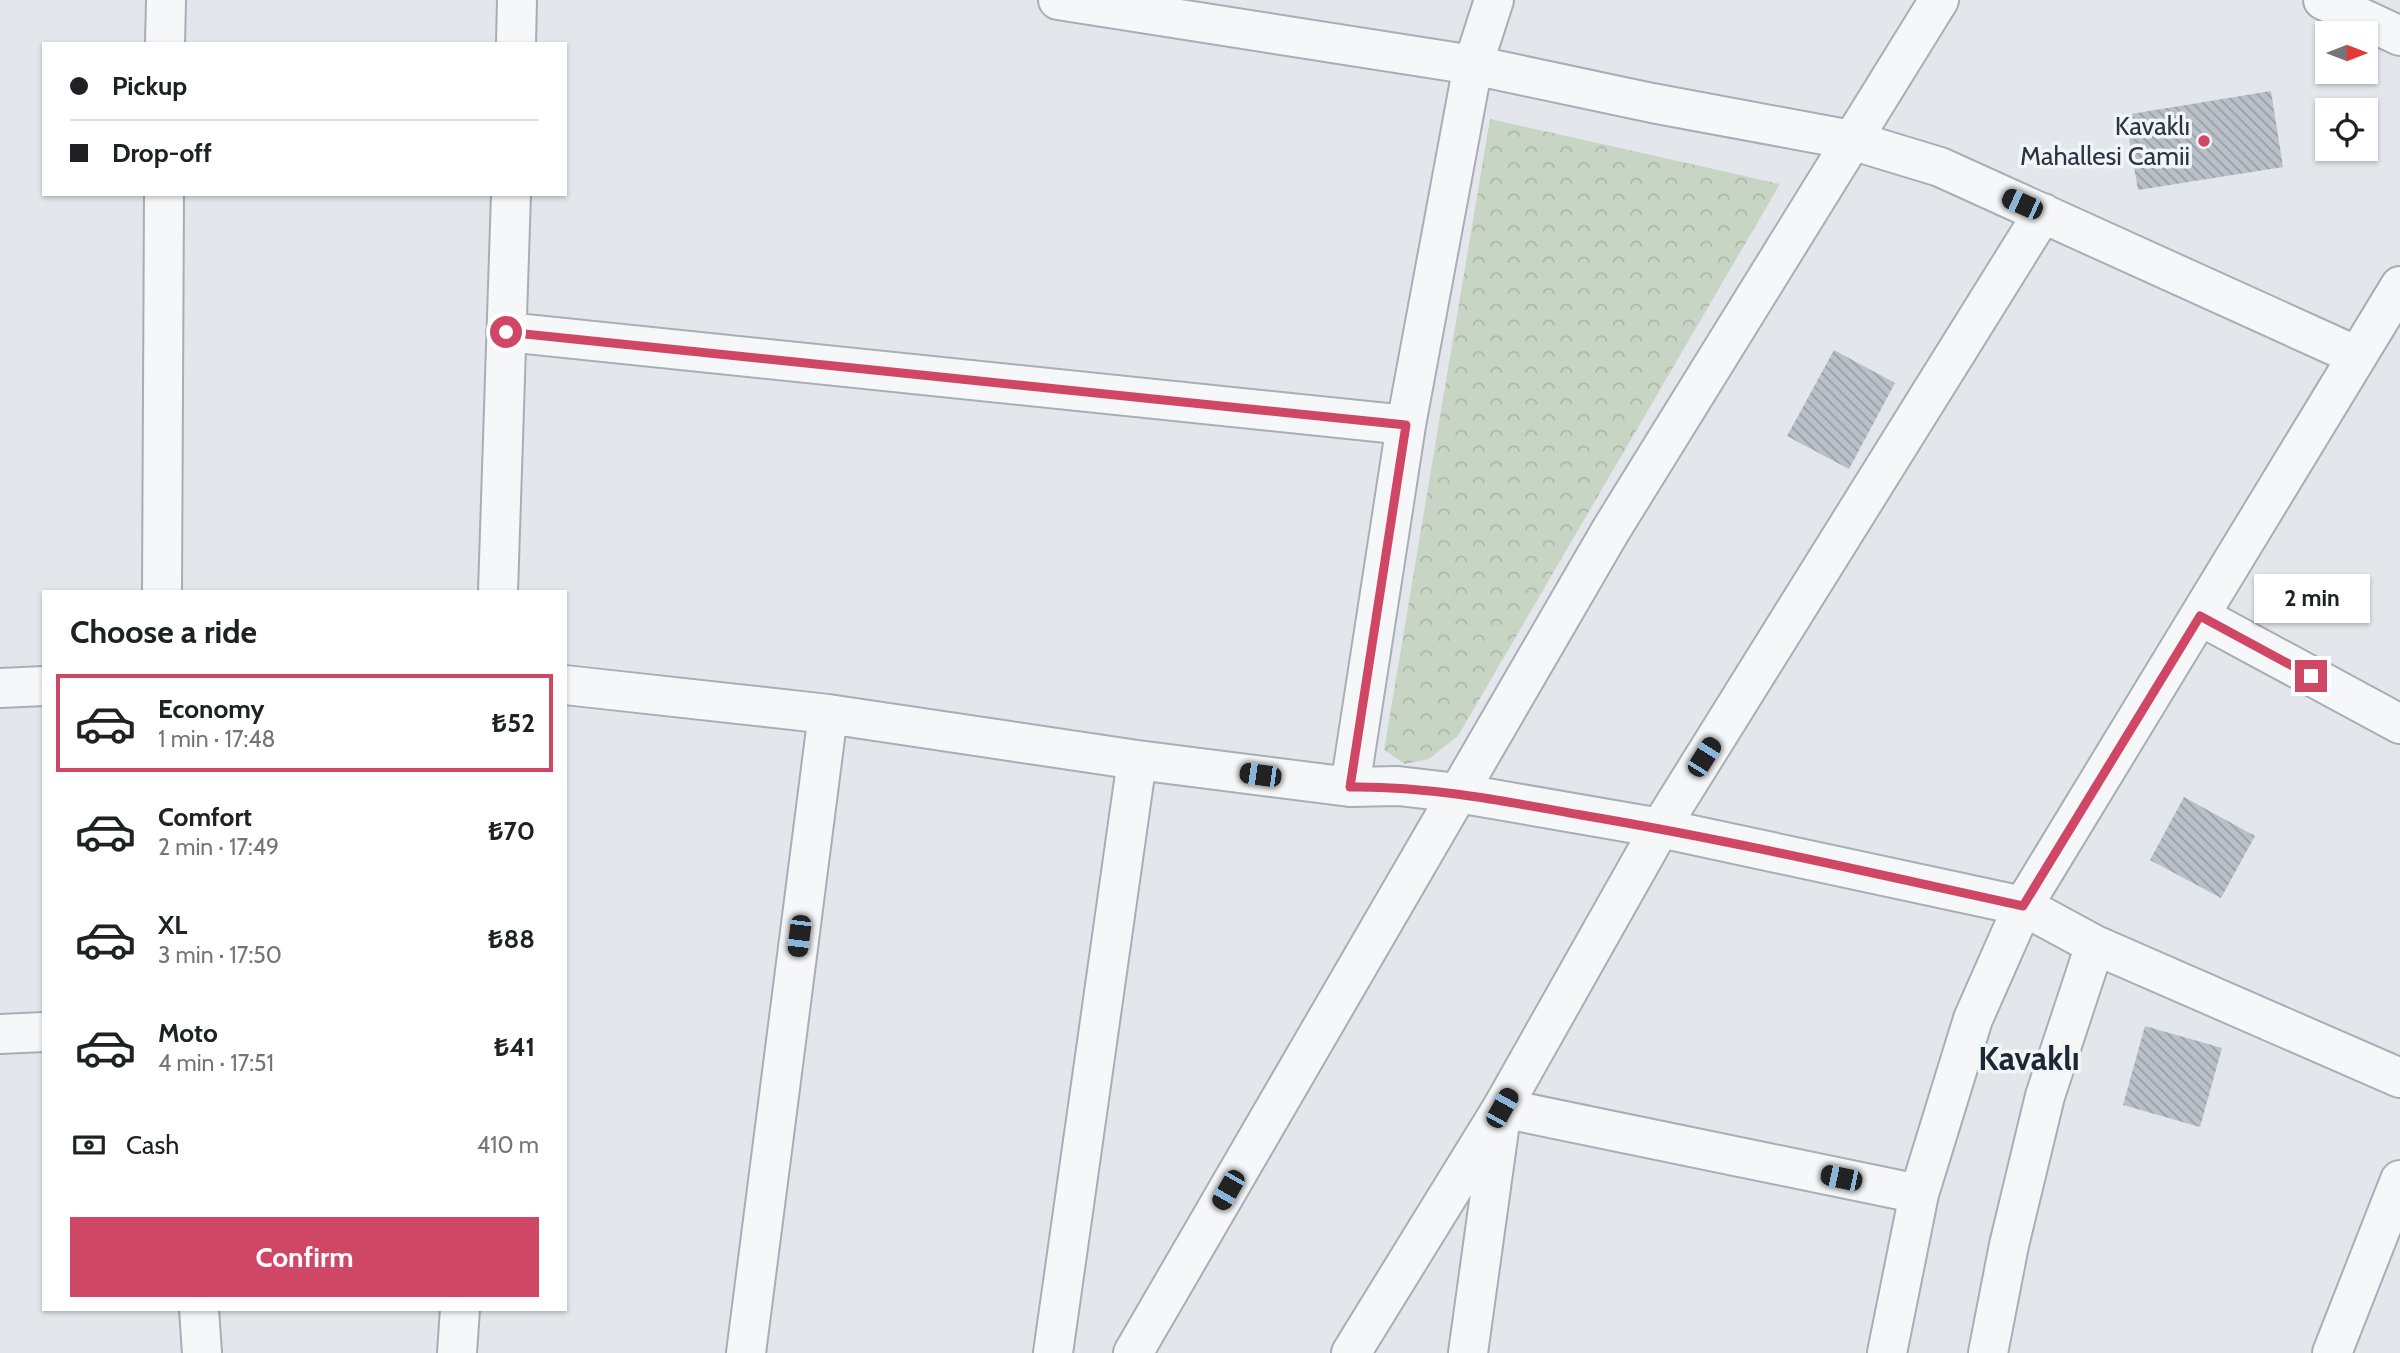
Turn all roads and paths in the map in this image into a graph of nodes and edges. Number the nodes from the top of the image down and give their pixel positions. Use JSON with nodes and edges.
{"nodes":[{"id":1,"x":166,"y":0,"type":"edge"},
{"id":2,"x":517,"y":0,"type":"edge"},
{"id":3,"x":1058,"y":0,"type":"edge"},
{"id":4,"x":1494,"y":0,"type":"edge"},
{"id":5,"x":1939,"y":0,"type":"edge"},
{"id":6,"x":2323,"y":0,"type":"edge"},
{"id":7,"x":1127,"y":5,"type":"edge"},
{"id":8,"x":2400,"y":36,"type":"edge"},
{"id":9,"x":165,"y":42,"type":"edge"},
{"id":10,"x":516,"y":42,"type":"edge"},
{"id":11,"x":1473,"y":65,"type":"junction"},
{"id":12,"x":1852,"y":140,"type":"junction"},
{"id":13,"x":164,"y":196,"type":"edge"},
{"id":14,"x":511,"y":196,"type":"edge"},
{"id":15,"x":2043,"y":214,"type":"junction"},
{"id":16,"x":2400,"y":286,"type":"edge"},
{"id":17,"x":506,"y":332,"type":"junction"},
{"id":18,"x":2357,"y":356,"type":"junction"},
{"id":19,"x":1406,"y":425,"type":"junction"},
{"id":20,"x":162,"y":590,"type":"edge"},
{"id":21,"x":498,"y":590,"type":"edge"},
{"id":22,"x":2200,"y":616,"type":"junction"},
{"id":23,"x":567,"y":685,"type":"edge"},
{"id":24,"x":42,"y":686,"type":"edge"},
{"id":25,"x":0,"y":688,"type":"edge"},
{"id":26,"x":828,"y":714,"type":"junction"},
{"id":27,"x":2400,"y":724,"type":"edge"},
{"id":28,"x":1138,"y":760,"type":"junction"},
{"id":29,"x":1350,"y":787,"type":"junction"},
{"id":30,"x":1458,"y":793,"type":"junction"},
{"id":31,"x":1660,"y":828,"type":"junction"},
{"id":32,"x":2023,"y":906,"type":"junction"},
{"id":33,"x":2095,"y":945,"type":"junction"},
{"id":34,"x":42,"y":1032,"type":"edge"},
{"id":35,"x":0,"y":1034,"type":"edge"},
{"id":36,"x":2397,"y":1070,"type":"edge"},
{"id":37,"x":1502,"y":1108,"type":"junction"},
{"id":38,"x":2400,"y":1180,"type":"edge"},
{"id":39,"x":1919,"y":1194,"type":"junction"},
{"id":40,"x":199,"y":1311,"type":"edge"},
{"id":41,"x":460,"y":1311,"type":"edge"},
{"id":42,"x":202,"y":1353,"type":"edge"},
{"id":43,"x":457,"y":1353,"type":"edge"},
{"id":44,"x":746,"y":1353,"type":"edge"},
{"id":45,"x":1053,"y":1353,"type":"edge"},
{"id":46,"x":1133,"y":1353,"type":"edge"},
{"id":47,"x":1351,"y":1353,"type":"edge"},
{"id":48,"x":1468,"y":1353,"type":"edge"},
{"id":49,"x":1888,"y":1353,"type":"edge"},
{"id":50,"x":1988,"y":1353,"type":"edge"},
{"id":51,"x":2332,"y":1353,"type":"edge"}],
"edges":[{"from":1,"to":9,"type":"street"},
{"from":2,"to":10,"type":"street"},
{"from":3,"to":7,"type":"street"},
{"from":4,"to":11,"type":"street"},
{"from":5,"to":12,"type":"street"},
{"from":6,"to":8,"type":"street"},
{"from":7,"to":11,"type":"street"},
{"from":11,"to":12,"type":"street"},
{"from":11,"to":19,"type":"street"},
{"from":12,"to":15,"type":"street"},
{"from":12,"to":30,"type":"street"},
{"from":13,"to":20,"type":"street"},
{"from":14,"to":17,"type":"street"},
{"from":15,"to":18,"type":"street"},
{"from":15,"to":31,"type":"street"},
{"from":16,"to":18,"type":"street"},
{"from":17,"to":19,"type":"street"},
{"from":17,"to":21,"type":"street"},
{"from":18,"to":22,"type":"street"},
{"from":19,"to":29,"type":"street"},
{"from":22,"to":27,"type":"street"},
{"from":22,"to":32,"type":"street"},
{"from":23,"to":26,"type":"street"},
{"from":24,"to":25,"type":"street"},
{"from":26,"to":28,"type":"street"},
{"from":26,"to":44,"type":"street"},
{"from":28,"to":29,"type":"street"},
{"from":28,"to":45,"type":"street"},
{"from":29,"to":30,"type":"street"},
{"from":30,"to":31,"type":"street"},
{"from":30,"to":46,"type":"street"},
{"from":31,"to":32,"type":"street"},
{"from":31,"to":37,"type":"street"},
{"from":32,"to":33,"type":"street"},
{"from":32,"to":39,"type":"street"},
{"from":33,"to":36,"type":"street"},
{"from":33,"to":50,"type":"street"},
{"from":34,"to":35,"type":"street"},
{"from":37,"to":39,"type":"street"},
{"from":37,"to":47,"type":"street"},
{"from":37,"to":48,"type":"street"},
{"from":38,"to":51,"type":"street"},
{"from":39,"to":49,"type":"street"},
{"from":40,"to":42,"type":"street"},
{"from":41,"to":43,"type":"street"}]}
